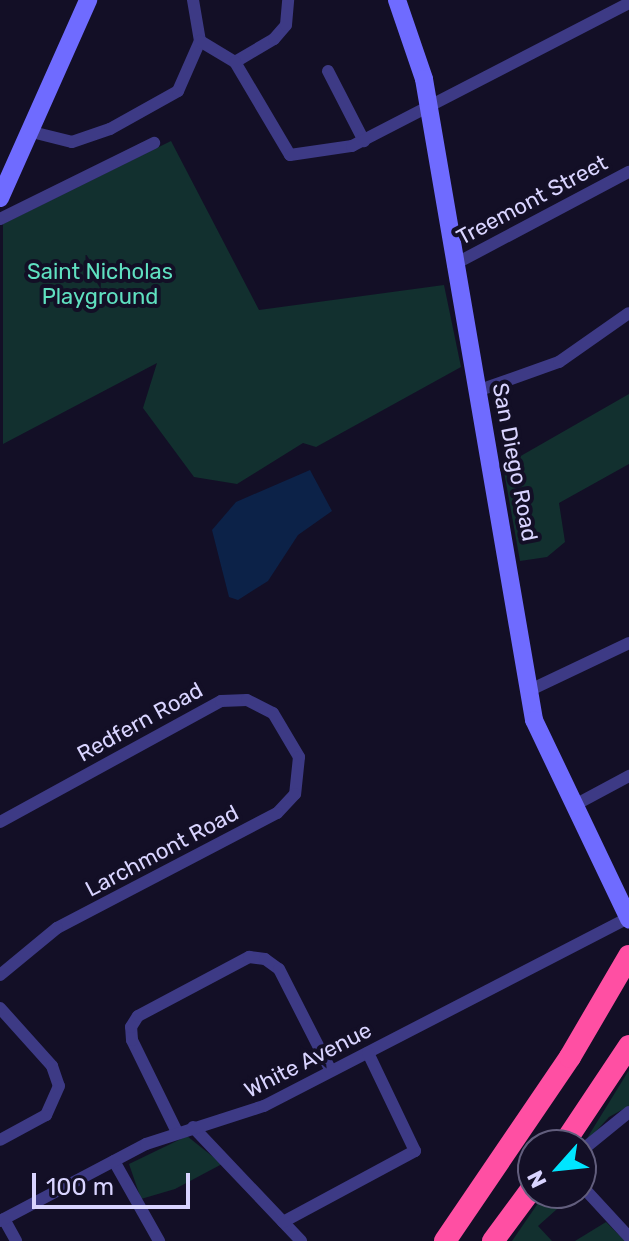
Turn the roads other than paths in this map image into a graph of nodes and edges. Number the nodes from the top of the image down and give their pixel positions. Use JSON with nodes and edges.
{"nodes":[{"id":1,"x":88,"y":0,"type":"edge"},
{"id":2,"x":193,"y":0,"type":"edge"},
{"id":3,"x":288,"y":0,"type":"edge"},
{"id":4,"x":397,"y":0,"type":"edge"},
{"id":5,"x":629,"y":3,"type":"edge"},
{"id":6,"x":200,"y":41,"type":"junction"},
{"id":7,"x":235,"y":62,"type":"junction"},
{"id":8,"x":328,"y":71,"type":"dead end"},
{"id":9,"x":428,"y":108,"type":"junction"},
{"id":10,"x":28,"y":131,"type":"junction"},
{"id":11,"x":364,"y":141,"type":"junction"},
{"id":12,"x":154,"y":143,"type":"dead end"},
{"id":13,"x":629,"y":172,"type":"edge"},
{"id":14,"x":0,"y":198,"type":"edge"},
{"id":15,"x":0,"y":219,"type":"edge"},
{"id":16,"x":453,"y":265,"type":"junction"},
{"id":17,"x":629,"y":313,"type":"edge"},
{"id":18,"x":477,"y":391,"type":"junction"},
{"id":19,"x":629,"y":643,"type":"edge"},
{"id":20,"x":528,"y":691,"type":"junction"},
{"id":21,"x":291,"y":740,"type":"joint"},
{"id":22,"x":629,"y":776,"type":"edge"},
{"id":23,"x":573,"y":806,"type":"junction"},
{"id":24,"x":0,"y":822,"type":"edge"},
{"id":25,"x":629,"y":918,"type":"edge"},
{"id":26,"x":624,"y":965,"type":"edge"},
{"id":27,"x":0,"y":975,"type":"edge"},
{"id":28,"x":0,"y":1008,"type":"edge"},
{"id":29,"x":629,"y":1046,"type":"edge"},
{"id":30,"x":368,"y":1053,"type":"junction"},
{"id":31,"x":331,"y":1071,"type":"junction"},
{"id":32,"x":629,"y":1112,"type":"edge"},
{"id":33,"x":193,"y":1127,"type":"junction"},
{"id":34,"x":574,"y":1129,"type":"edge"},
{"id":35,"x":177,"y":1132,"type":"junction"},
{"id":36,"x":597,"y":1138,"type":"edge"},
{"id":37,"x":0,"y":1140,"type":"edge"},
{"id":38,"x":114,"y":1161,"type":"junction"},
{"id":39,"x":597,"y":1202,"type":"edge"},
{"id":40,"x":517,"y":1209,"type":"edge"},
{"id":41,"x":2,"y":1220,"type":"edge"},
{"id":42,"x":283,"y":1222,"type":"junction"},
{"id":43,"x":629,"y":1237,"type":"edge"},
{"id":44,"x":16,"y":1241,"type":"edge"},
{"id":45,"x":159,"y":1241,"type":"edge"},
{"id":46,"x":301,"y":1241,"type":"edge"},
{"id":47,"x":445,"y":1241,"type":"edge"},
{"id":48,"x":493,"y":1241,"type":"edge"}],
"edges":[{"from":1,"to":10,"type":"street"},
{"from":2,"to":6,"type":"street"},
{"from":3,"to":7,"type":"street"},
{"from":4,"to":9,"type":"street","name":"San Diego Road"},
{"from":5,"to":9,"type":"street"},
{"from":6,"to":7,"type":"street"},
{"from":6,"to":10,"type":"street"},
{"from":7,"to":11,"type":"street"},
{"from":8,"to":11,"type":"street"},
{"from":9,"to":11,"type":"street"},
{"from":9,"to":16,"type":"street","name":"San Diego Road"},
{"from":10,"to":14,"type":"street"},
{"from":12,"to":15,"type":"street"},
{"from":13,"to":16,"type":"street","name":"Treemont Street"},
{"from":16,"to":18,"type":"street","name":"San Diego Road"},
{"from":17,"to":18,"type":"street"},
{"from":18,"to":20,"type":"street","name":"San Diego Road"},
{"from":19,"to":20,"type":"street"},
{"from":20,"to":23,"type":"street","name":"San Diego Road"},
{"from":21,"to":24,"type":"street","name":"Redfern Road"},
{"from":21,"to":27,"type":"street","name":"Larchmont Road"},
{"from":22,"to":23,"type":"street"},
{"from":23,"to":25,"type":"street","name":"San Diego Road"},
{"from":25,"to":30,"type":"street","name":"White Avenue"},
{"from":26,"to":47,"type":"highway"},
{"from":28,"to":37,"type":"street"},
{"from":29,"to":34,"type":"highway"},
{"from":30,"to":31,"type":"street","name":"White Avenue"},
{"from":30,"to":42,"type":"street"},
{"from":31,"to":33,"type":"street","name":"White Avenue"},
{"from":31,"to":35,"type":"street"},
{"from":32,"to":36,"type":"street"},
{"from":33,"to":35,"type":"street","name":"White Avenue"},
{"from":33,"to":42,"type":"street"},
{"from":35,"to":38,"type":"street","name":"White Avenue"},
{"from":38,"to":41,"type":"street","name":"White Avenue"},
{"from":38,"to":45,"type":"street"},
{"from":39,"to":43,"type":"street"},
{"from":40,"to":48,"type":"highway"},
{"from":41,"to":44,"type":"street"},
{"from":42,"to":46,"type":"street"}]}
